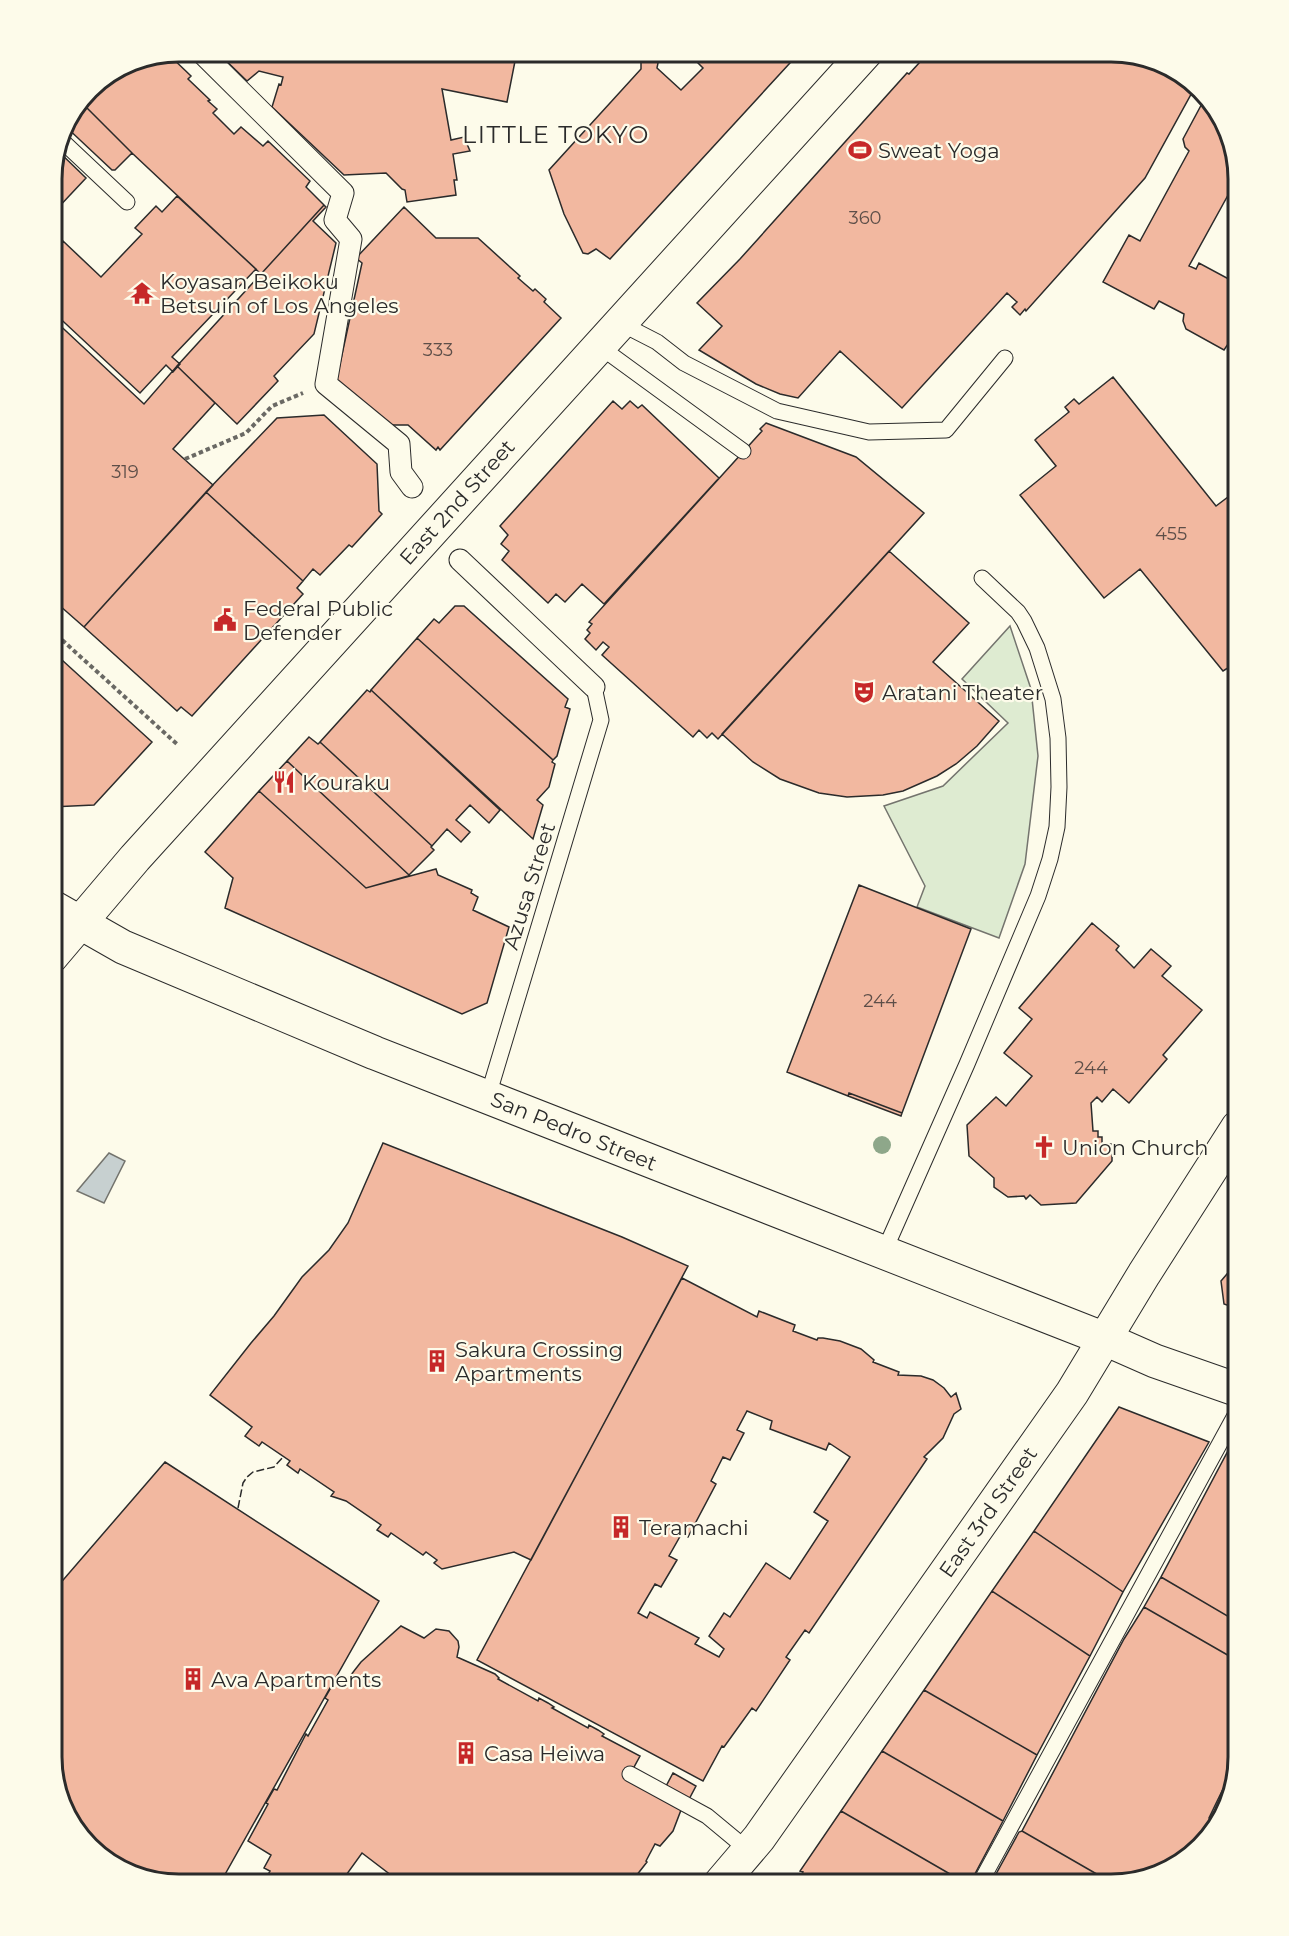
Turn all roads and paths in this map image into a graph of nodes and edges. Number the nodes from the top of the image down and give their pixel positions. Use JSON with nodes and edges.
{"nodes":[{"id":1,"x":211,"y":62,"type":"edge"},
{"id":2,"x":857,"y":62,"type":"edge"},
{"id":3,"x":66,"y":145,"type":"edge"},
{"id":4,"x":127,"y":202,"type":"dead end"},
{"id":5,"x":610,"y":334,"type":"junction"},
{"id":6,"x":1005,"y":358,"type":"dead end"},
{"id":7,"x":326,"y":384,"type":"junction"},
{"id":8,"x":743,"y":451,"type":"dead end"},
{"id":9,"x":185,"y":459,"type":"dead end"},
{"id":10,"x":412,"y":487,"type":"dead end"},
{"id":11,"x":460,"y":560,"type":"dead end"},
{"id":12,"x":982,"y":578,"type":"dead end"},
{"id":13,"x":62,"y":640,"type":"edge"},
{"id":14,"x":594,"y":687,"type":"joint"},
{"id":15,"x":178,"y":745,"type":"dead end"},
{"id":16,"x":62,"y":912,"type":"edge"},
{"id":17,"x":81,"y":922,"type":"junction"},
{"id":18,"x":62,"y":944,"type":"edge"},
{"id":19,"x":488,"y":1096,"type":"junction"},
{"id":20,"x":1228,"y":1143,"type":"edge"},
{"id":21,"x":883,"y":1254,"type":"junction"},
{"id":22,"x":1105,"y":1339,"type":"junction"},
{"id":23,"x":1228,"y":1387,"type":"edge"},
{"id":24,"x":1228,"y":1428,"type":"edge"},
{"id":25,"x":630,"y":1774,"type":"dead end"},
{"id":26,"x":748,"y":1850,"type":"junction"},
{"id":27,"x":732,"y":1874,"type":"edge"},
{"id":28,"x":985,"y":1874,"type":"edge"}],
"edges":[{"from":1,"to":7,"type":"street"},
{"from":2,"to":5,"type":"main road","name":"East 2nd Street"},
{"from":3,"to":4,"type":"lane"},
{"from":5,"to":6,"type":"lane"},
{"from":5,"to":8,"type":"lane"},
{"from":5,"to":17,"type":"main road","name":"East 2nd Street"},
{"from":7,"to":9,"type":"path"},
{"from":7,"to":10,"type":"street"},
{"from":11,"to":14,"type":"street"},
{"from":12,"to":21,"type":"lane"},
{"from":13,"to":15,"type":"path"},
{"from":14,"to":19,"type":"lane","name":"Azusa Street"},
{"from":16,"to":17,"type":"main road","name":"San Pedro Street"},
{"from":17,"to":18,"type":"main road","name":"East 2nd Street"},
{"from":17,"to":19,"type":"main road","name":"San Pedro Street"},
{"from":19,"to":21,"type":"main road","name":"San Pedro Street"},
{"from":20,"to":22,"type":"main road","name":"East 3rd Street"},
{"from":21,"to":22,"type":"main road","name":"San Pedro Street"},
{"from":22,"to":23,"type":"main road","name":"San Pedro Street"},
{"from":22,"to":26,"type":"main road","name":"East 3rd Street"},
{"from":24,"to":28,"type":"lane"},
{"from":25,"to":26,"type":"lane"},
{"from":26,"to":27,"type":"main road","name":"East 3rd Street"}]}
